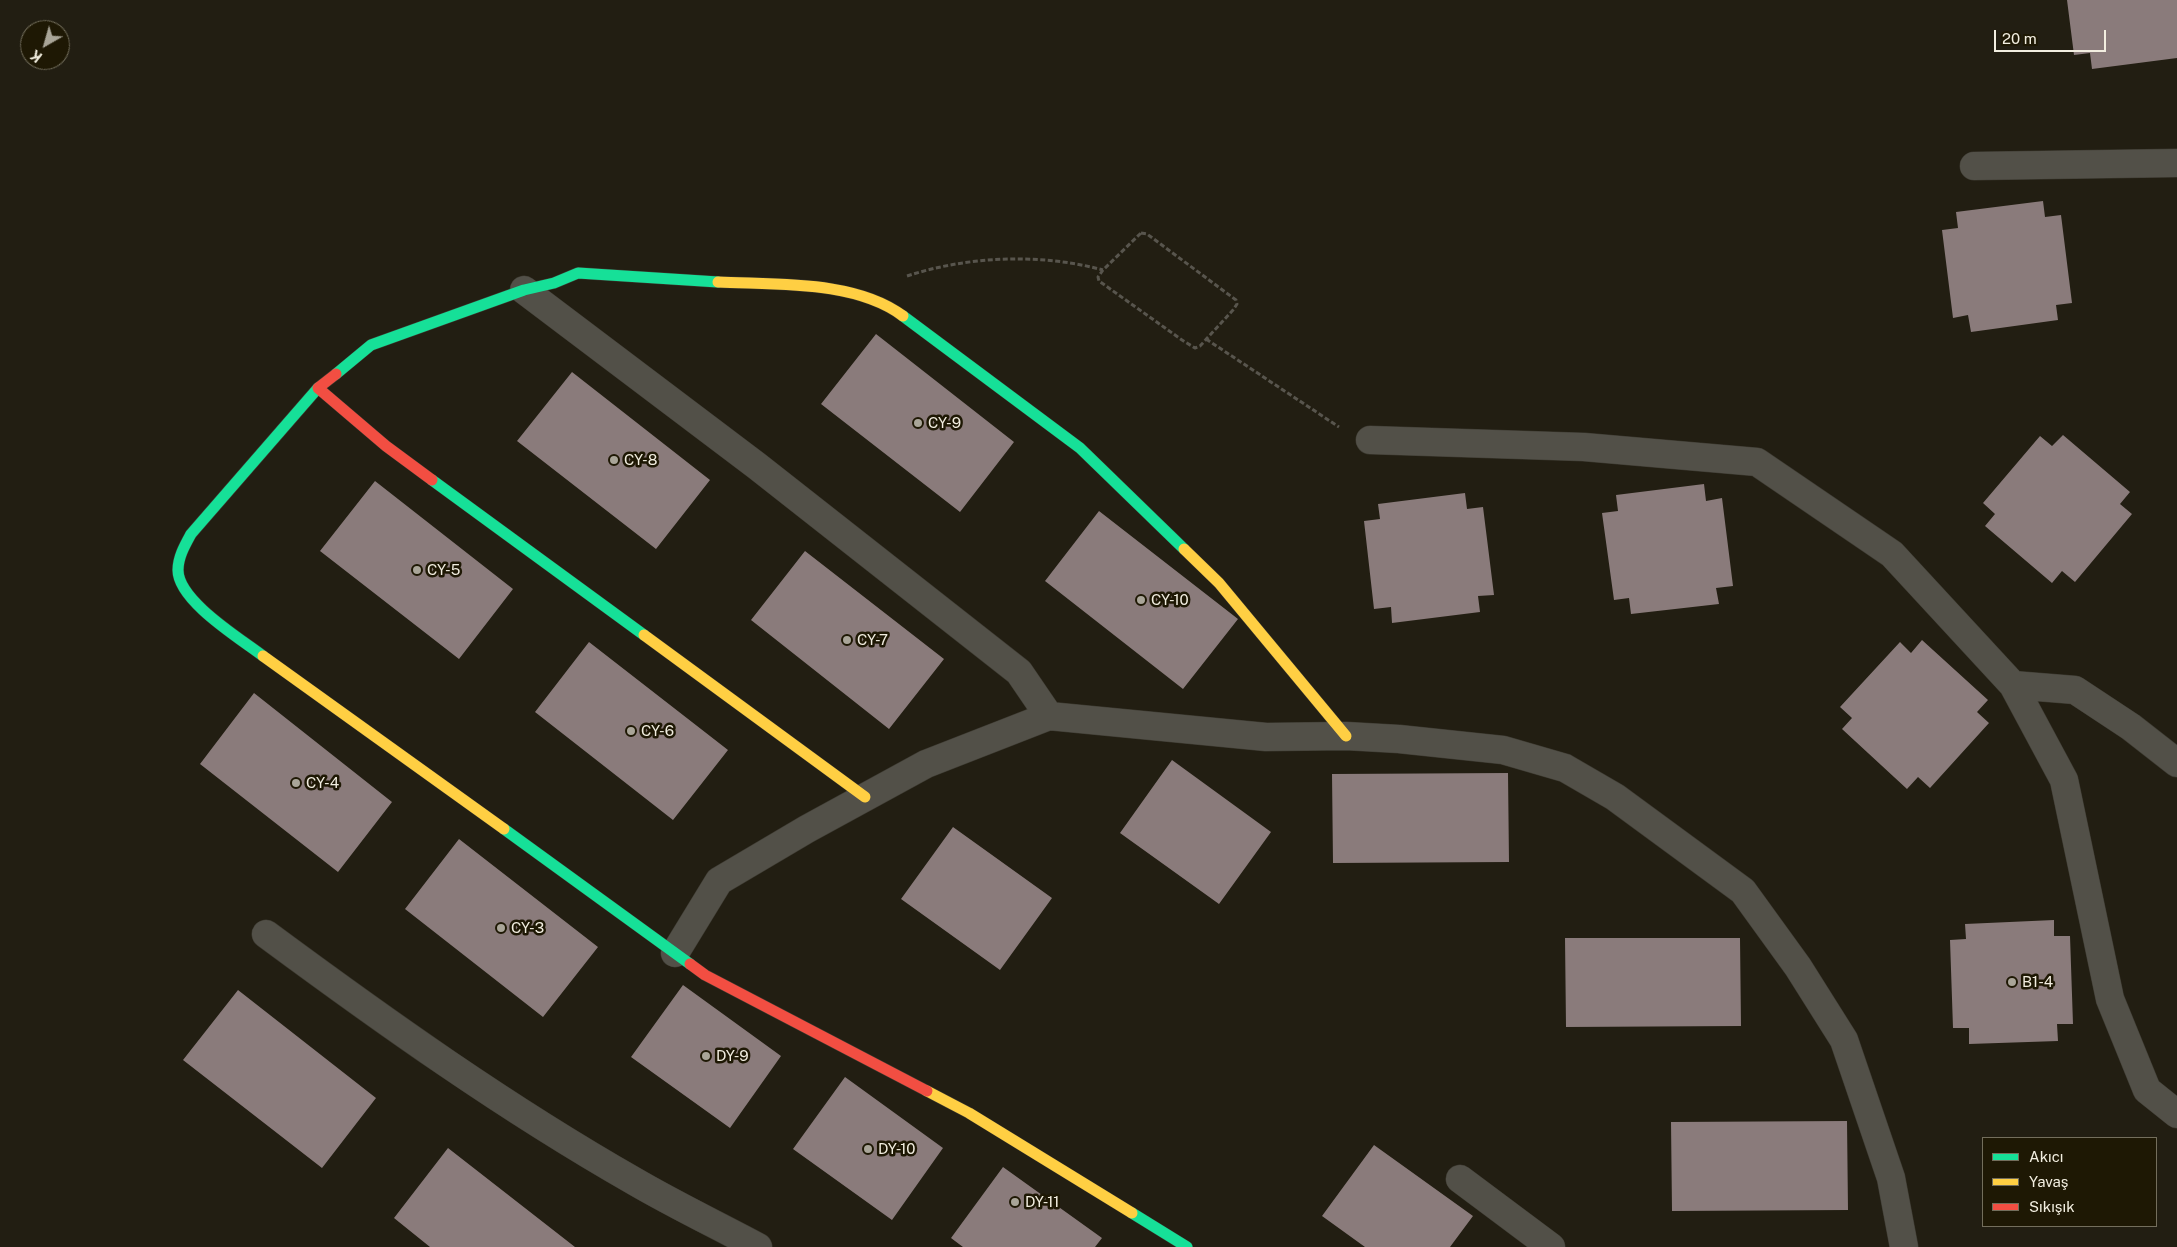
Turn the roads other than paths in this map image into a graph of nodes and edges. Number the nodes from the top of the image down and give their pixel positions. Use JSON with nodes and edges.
{"nodes":[{"id":1,"x":2177,"y":163,"type":"edge"},
{"id":2,"x":1974,"y":166,"type":"dead end"},
{"id":3,"x":524,"y":290,"type":"junction"},
{"id":4,"x":318,"y":388,"type":"junction"},
{"id":5,"x":1370,"y":440,"type":"road end"},
{"id":6,"x":2013,"y":685,"type":"junction"},
{"id":7,"x":1049,"y":716,"type":"junction"},
{"id":8,"x":1346,"y":736,"type":"junction"},
{"id":9,"x":2177,"y":763,"type":"edge"},
{"id":10,"x":865,"y":797,"type":"junction"},
{"id":11,"x":266,"y":934,"type":"dead end"},
{"id":12,"x":675,"y":953,"type":"junction"},
{"id":13,"x":2177,"y":1114,"type":"edge"},
{"id":14,"x":1460,"y":1179,"type":"dead end"},
{"id":15,"x":758,"y":1247,"type":"edge"},
{"id":16,"x":1187,"y":1247,"type":"edge"},
{"id":17,"x":1551,"y":1247,"type":"edge"},
{"id":18,"x":1904,"y":1247,"type":"edge"}],
"edges":[{"from":1,"to":2,"type":"street"},
{"from":3,"to":4,"type":"street"},
{"from":3,"to":7,"type":"street"},
{"from":3,"to":8,"type":"street"},
{"from":4,"to":10,"type":"street"},
{"from":4,"to":12,"type":"street"},
{"from":5,"to":6,"type":"street"},
{"from":6,"to":9,"type":"street"},
{"from":6,"to":13,"type":"street"},
{"from":7,"to":8,"type":"street"},
{"from":7,"to":10,"type":"street"},
{"from":8,"to":18,"type":"street"},
{"from":10,"to":12,"type":"street"},
{"from":11,"to":15,"type":"street"},
{"from":12,"to":16,"type":"street"},
{"from":14,"to":17,"type":"street"}]}
